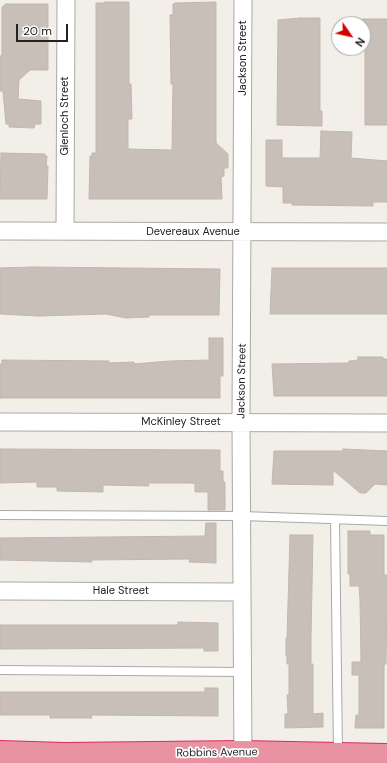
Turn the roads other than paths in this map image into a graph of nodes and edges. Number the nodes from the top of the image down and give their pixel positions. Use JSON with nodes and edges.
{"nodes":[{"id":1,"x":66,"y":0,"type":"edge"},
{"id":2,"x":243,"y":0,"type":"edge"},
{"id":3,"x":0,"y":231,"type":"edge"},
{"id":4,"x":65,"y":231,"type":"junction"},
{"id":5,"x":243,"y":232,"type":"junction"},
{"id":6,"x":387,"y":232,"type":"edge"},
{"id":7,"x":0,"y":422,"type":"edge"},
{"id":8,"x":241,"y":422,"type":"junction"},
{"id":9,"x":387,"y":423,"type":"edge"},
{"id":10,"x":0,"y":516,"type":"edge"},
{"id":11,"x":242,"y":516,"type":"junction"},
{"id":12,"x":335,"y":520,"type":"junction"},
{"id":13,"x":387,"y":522,"type":"edge"},
{"id":14,"x":0,"y":591,"type":"edge"},
{"id":15,"x":242,"y":592,"type":"junction"},
{"id":16,"x":0,"y":670,"type":"edge"},
{"id":17,"x":242,"y":672,"type":"junction"},
{"id":18,"x":0,"y":752,"type":"edge"},
{"id":19,"x":387,"y":755,"type":"edge"},
{"id":20,"x":243,"y":757,"type":"edge"},
{"id":21,"x":64,"y":758,"type":"edge"},
{"id":22,"x":156,"y":758,"type":"edge"},
{"id":23,"x":338,"y":758,"type":"edge"}],
"edges":[{"from":1,"to":4,"type":"street","name":"Glenloch Street"},
{"from":2,"to":5,"type":"street","name":"Jackson Street"},
{"from":3,"to":4,"type":"street","name":"Devereaux Avenue"},
{"from":4,"to":5,"type":"street","name":"Devereaux Avenue"},
{"from":5,"to":6,"type":"street","name":"Devereaux Avenue"},
{"from":5,"to":8,"type":"street","name":"Jackson Street"},
{"from":7,"to":8,"type":"street","name":"McKinley Street"},
{"from":8,"to":9,"type":"street","name":"McKinley Street"},
{"from":8,"to":11,"type":"street","name":"Jackson Street"},
{"from":10,"to":11,"type":"lane"},
{"from":11,"to":12,"type":"lane"},
{"from":11,"to":15,"type":"street","name":"Jackson Street"},
{"from":12,"to":13,"type":"lane"},
{"from":12,"to":23,"type":"lane"},
{"from":14,"to":15,"type":"street","name":"Hale Street"},
{"from":15,"to":17,"type":"street","name":"Jackson Street"},
{"from":16,"to":17,"type":"lane"},
{"from":17,"to":20,"type":"street","name":"Jackson Street"},
{"from":18,"to":21,"type":"highway","name":"Robbins Avenue"},
{"from":19,"to":23,"type":"highway","name":"Robbins Avenue"},
{"from":20,"to":22,"type":"highway","name":"Robbins Avenue"},
{"from":20,"to":23,"type":"highway","name":"Robbins Avenue"},
{"from":21,"to":22,"type":"highway","name":"Robbins Avenue"}]}
